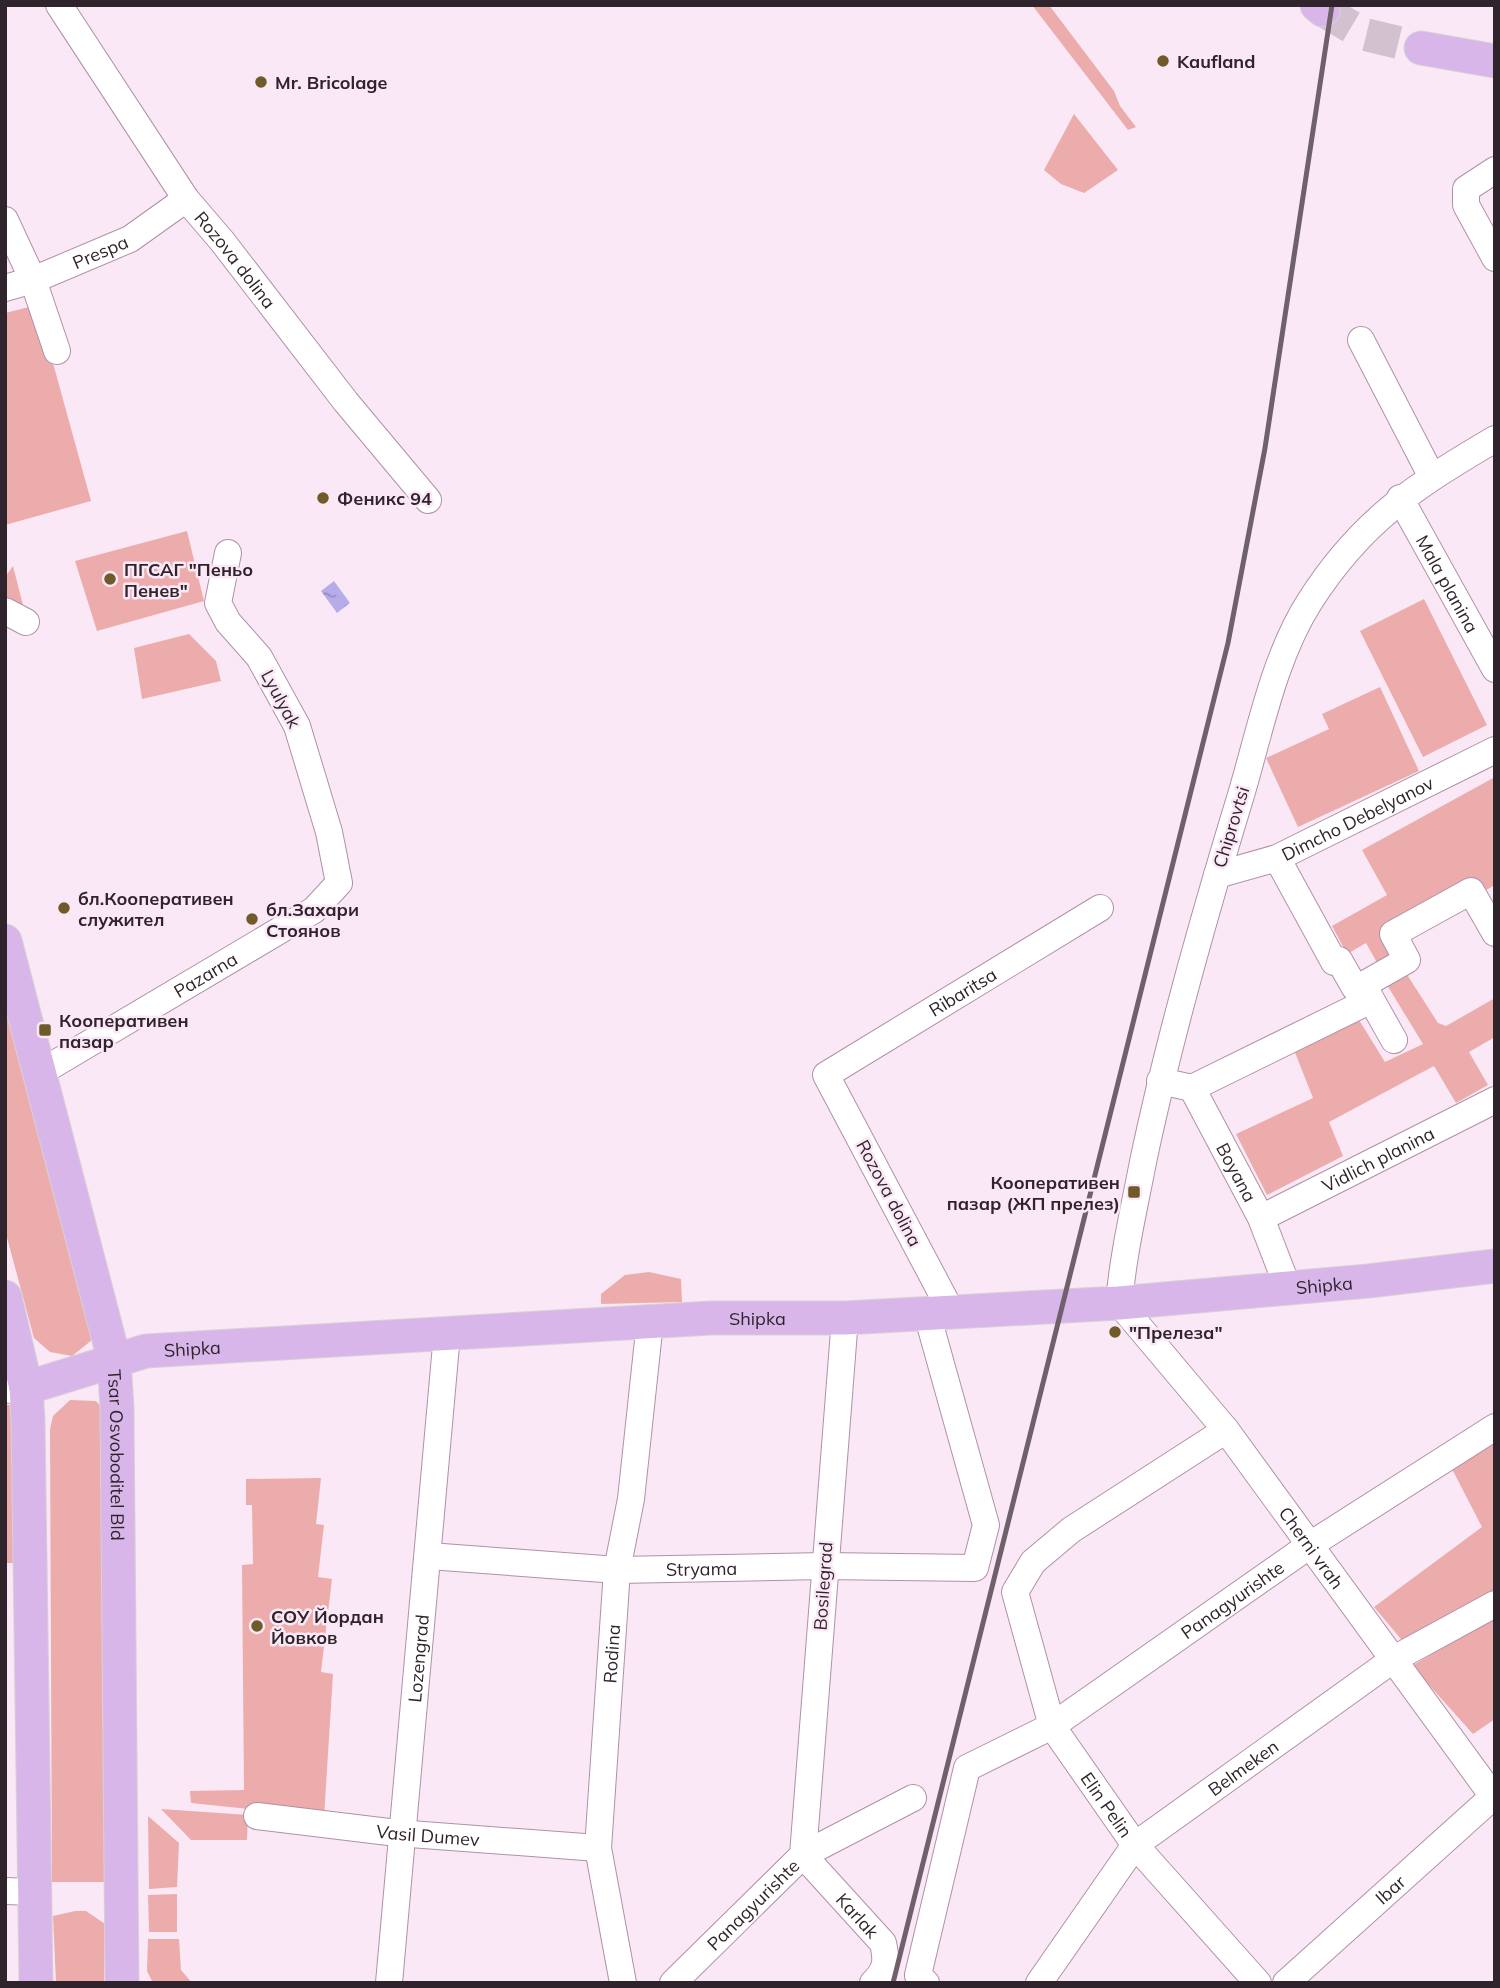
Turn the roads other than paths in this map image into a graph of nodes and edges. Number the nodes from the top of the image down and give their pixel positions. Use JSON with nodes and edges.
{"nodes":[{"id":1,"x":59,"y":5,"type":"edge"},
{"id":2,"x":1420,"y":48,"type":"tunnel mouth"},
{"id":3,"x":1495,"y":61,"type":"edge"},
{"id":4,"x":1495,"y":170,"type":"edge"},
{"id":5,"x":186,"y":199,"type":"junction"},
{"id":6,"x":5,"y":220,"type":"edge"},
{"id":7,"x":1495,"y":258,"type":"edge"},
{"id":8,"x":33,"y":280,"type":"junction"},
{"id":9,"x":5,"y":288,"type":"edge"},
{"id":10,"x":1361,"y":340,"type":"dead end"},
{"id":11,"x":57,"y":351,"type":"dead end"},
{"id":12,"x":1495,"y":439,"type":"edge"},
{"id":13,"x":1432,"y":477,"type":"junction"},
{"id":14,"x":1400,"y":498,"type":"junction"},
{"id":15,"x":428,"y":500,"type":"dead end"},
{"id":16,"x":228,"y":553,"type":"dead end"},
{"id":17,"x":1495,"y":669,"type":"edge"},
{"id":18,"x":1495,"y":750,"type":"edge"},
{"id":19,"x":335,"y":856,"type":"joint"},
{"id":20,"x":1277,"y":858,"type":"junction"},
{"id":21,"x":1217,"y":875,"type":"junction"},
{"id":22,"x":1100,"y":908,"type":"dead end"},
{"id":23,"x":1495,"y":933,"type":"edge"},
{"id":24,"x":5,"y":941,"type":"edge"},
{"id":25,"x":1367,"y":993,"type":"junction"},
{"id":26,"x":1394,"y":1040,"type":"dead end"},
{"id":27,"x":41,"y":1072,"type":"junction"},
{"id":28,"x":827,"y":1075,"type":"joint"},
{"id":29,"x":1160,"y":1082,"type":"junction"},
{"id":30,"x":1192,"y":1088,"type":"junction"},
{"id":31,"x":1495,"y":1100,"type":"edge"},
{"id":32,"x":1261,"y":1218,"type":"junction"},
{"id":33,"x":1495,"y":1266,"type":"edge"},
{"id":34,"x":1288,"y":1288,"type":"junction"},
{"id":35,"x":5,"y":1297,"type":"edge"},
{"id":36,"x":1119,"y":1303,"type":"junction"},
{"id":37,"x":939,"y":1313,"type":"junction"},
{"id":38,"x":845,"y":1318,"type":"junction"},
{"id":39,"x":650,"y":1322,"type":"junction"},
{"id":40,"x":447,"y":1334,"type":"junction"},
{"id":41,"x":114,"y":1359,"type":"junction"},
{"id":42,"x":16,"y":1389,"type":"edge"},
{"id":43,"x":1495,"y":1427,"type":"edge"},
{"id":44,"x":1226,"y":1430,"type":"junction"},
{"id":45,"x":1310,"y":1545,"type":"junction"},
{"id":46,"x":429,"y":1556,"type":"junction"},
{"id":47,"x":824,"y":1566,"type":"junction"},
{"id":48,"x":617,"y":1570,"type":"junction"},
{"id":49,"x":1495,"y":1604,"type":"edge"},
{"id":50,"x":1394,"y":1659,"type":"junction"},
{"id":51,"x":1052,"y":1726,"type":"junction"},
{"id":52,"x":1494,"y":1797,"type":"edge"},
{"id":53,"x":913,"y":1798,"type":"dead end"},
{"id":54,"x":257,"y":1816,"type":"dead end"},
{"id":55,"x":404,"y":1834,"type":"junction"},
{"id":56,"x":1135,"y":1845,"type":"junction"},
{"id":57,"x":598,"y":1849,"type":"junction"},
{"id":58,"x":803,"y":1855,"type":"junction"},
{"id":59,"x":19,"y":1891,"type":"edge"},
{"id":60,"x":922,"y":1979,"type":"edge"},
{"id":61,"x":122,"y":1982,"type":"edge"},
{"id":62,"x":36,"y":1983,"type":"edge"},
{"id":63,"x":389,"y":1983,"type":"edge"},
{"id":64,"x":623,"y":1983,"type":"edge"},
{"id":65,"x":673,"y":1983,"type":"edge"},
{"id":66,"x":873,"y":1983,"type":"edge"},
{"id":67,"x":1039,"y":1983,"type":"edge"},
{"id":68,"x":1258,"y":1983,"type":"edge"},
{"id":69,"x":1286,"y":1983,"type":"edge"}],
"edges":[{"from":1,"to":5,"type":"street","name":"Rozova dolina"},
{"from":2,"to":3,"type":"main road"},
{"from":4,"to":7,"type":"street"},
{"from":5,"to":8,"type":"street","name":"Prespa"},
{"from":5,"to":15,"type":"street","name":"Rozova dolina"},
{"from":6,"to":8,"type":"street"},
{"from":8,"to":9,"type":"street","name":"Prespa"},
{"from":8,"to":11,"type":"street"},
{"from":10,"to":13,"type":"street"},
{"from":12,"to":13,"type":"street","name":"Chiprovtsi"},
{"from":13,"to":14,"type":"street","name":"Chiprovtsi"},
{"from":14,"to":17,"type":"street","name":"Mala planina"},
{"from":14,"to":21,"type":"street","name":"Chiprovtsi"},
{"from":16,"to":19,"type":"street","name":"Lyulyak"},
{"from":18,"to":20,"type":"street","name":"Dimcho Debelyanov"},
{"from":19,"to":27,"type":"street","name":"Pazarna"},
{"from":20,"to":21,"type":"street","name":"Dimcho Debelyanov"},
{"from":20,"to":25,"type":"street"},
{"from":21,"to":29,"type":"street","name":"Chiprovtsi"},
{"from":22,"to":28,"type":"street","name":"Ribaritsa"},
{"from":23,"to":25,"type":"street"},
{"from":24,"to":27,"type":"main road","name":"Tsar Osvoboditel Bld"},
{"from":25,"to":26,"type":"street"},
{"from":25,"to":30,"type":"street"},
{"from":27,"to":41,"type":"main road","name":"Tsar Osvoboditel Bld"},
{"from":28,"to":37,"type":"street","name":"Rozova dolina"},
{"from":29,"to":30,"type":"street"},
{"from":29,"to":36,"type":"street","name":"Chiprovtsi"},
{"from":30,"to":32,"type":"street","name":"Boyana"},
{"from":31,"to":32,"type":"street","name":"Vidlich planina"},
{"from":32,"to":34,"type":"street","name":"Boyana"},
{"from":33,"to":34,"type":"main road","name":"Shipka"},
{"from":34,"to":36,"type":"main road","name":"Shipka"},
{"from":35,"to":42,"type":"main road"},
{"from":36,"to":37,"type":"main road","name":"Shipka"},
{"from":36,"to":44,"type":"street","name":"Cherni vrah"},
{"from":37,"to":38,"type":"main road","name":"Shipka"},
{"from":37,"to":47,"type":"street","name":"Stryama"},
{"from":38,"to":39,"type":"main road","name":"Shipka"},
{"from":38,"to":47,"type":"street","name":"Bosilegrad"},
{"from":39,"to":40,"type":"main road","name":"Shipka"},
{"from":39,"to":48,"type":"street","name":"Rodina"},
{"from":40,"to":41,"type":"main road","name":"Shipka"},
{"from":40,"to":46,"type":"street","name":"Lozengrad"},
{"from":41,"to":42,"type":"main road","name":"Shipka"},
{"from":41,"to":61,"type":"main road","name":"Tsar Osvoboditel Bld"},
{"from":42,"to":59,"type":"main road"},
{"from":43,"to":45,"type":"street","name":"Panagyurishte"},
{"from":44,"to":45,"type":"street","name":"Cherni vrah"},
{"from":44,"to":51,"type":"street","name":"Elin Pelin"},
{"from":45,"to":50,"type":"street","name":"Cherni vrah"},
{"from":45,"to":51,"type":"street","name":"Panagyurishte"},
{"from":46,"to":48,"type":"street","name":"Stryama"},
{"from":46,"to":55,"type":"street","name":"Lozengrad"},
{"from":47,"to":48,"type":"street","name":"Stryama"},
{"from":47,"to":58,"type":"street","name":"Bosilegrad"},
{"from":48,"to":57,"type":"street","name":"Rodina"},
{"from":49,"to":50,"type":"street","name":"Belmeken"},
{"from":50,"to":52,"type":"street","name":"Cherni vrah"},
{"from":50,"to":56,"type":"street","name":"Belmeken"},
{"from":51,"to":56,"type":"street","name":"Elin Pelin"},
{"from":51,"to":60,"type":"street","name":"Panagyurishte"},
{"from":52,"to":69,"type":"street","name":"Ibar"},
{"from":53,"to":58,"type":"street","name":"Panagyurishte"},
{"from":54,"to":55,"type":"street","name":"Vasil Dumev"},
{"from":55,"to":57,"type":"street","name":"Vasil Dumev"},
{"from":55,"to":63,"type":"street","name":"Lozengrad"},
{"from":56,"to":67,"type":"street","name":"Belmeken"},
{"from":56,"to":68,"type":"street","name":"Elin Pelin"},
{"from":57,"to":64,"type":"street","name":"Rodina"},
{"from":58,"to":65,"type":"street","name":"Panagyurishte"},
{"from":58,"to":66,"type":"street","name":"Karlak"},
{"from":59,"to":62,"type":"main road"}]}
